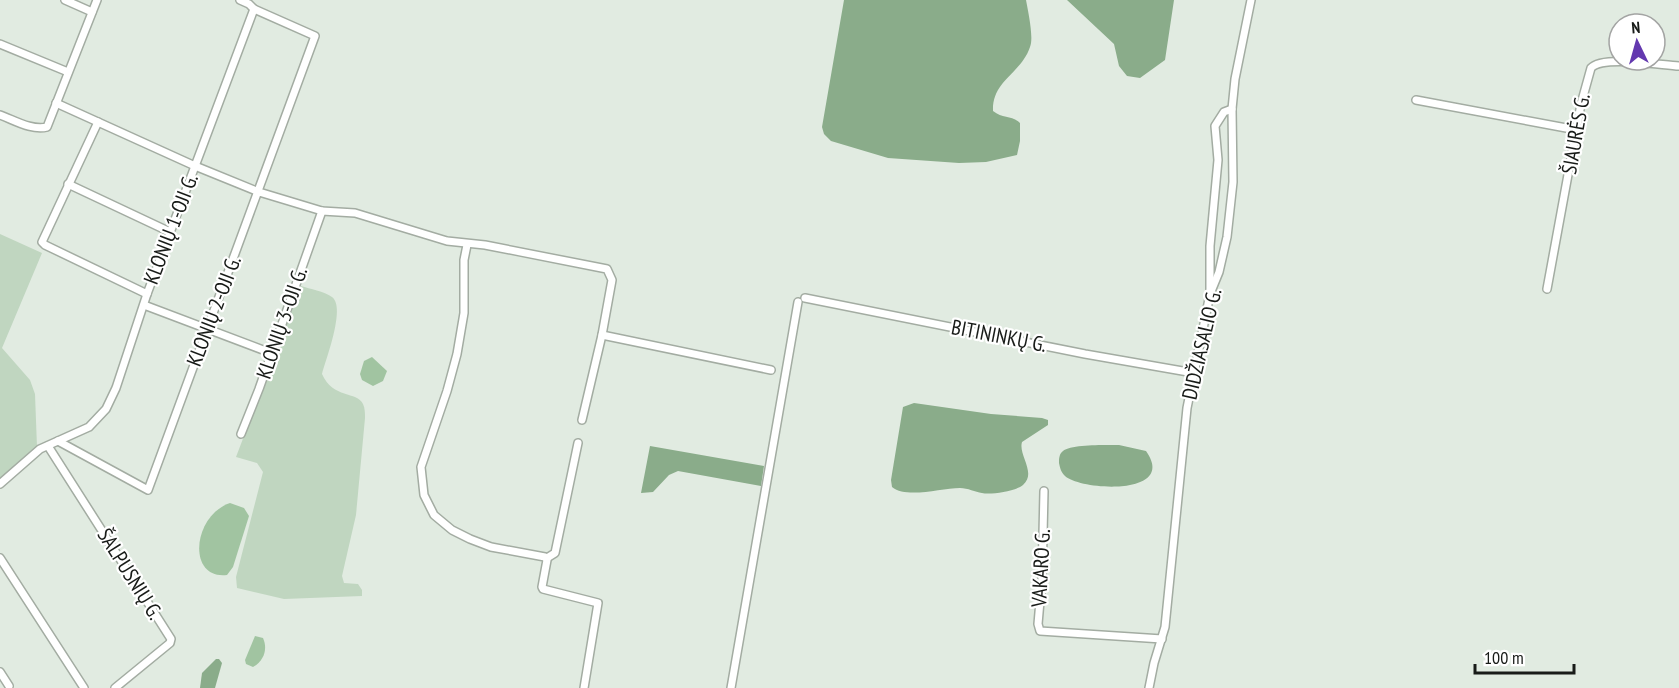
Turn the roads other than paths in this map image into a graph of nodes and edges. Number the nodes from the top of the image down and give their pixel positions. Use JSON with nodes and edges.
{"nodes":[{"id":1,"x":65,"y":0,"type":"edge"},
{"id":2,"x":96,"y":0,"type":"edge"},
{"id":3,"x":240,"y":0,"type":"edge"},
{"id":4,"x":1251,"y":0,"type":"edge"},
{"id":5,"x":254,"y":9,"type":"junction"},
{"id":6,"x":92,"y":12,"type":"junction"},
{"id":7,"x":0,"y":44,"type":"edge"},
{"id":8,"x":1679,"y":66,"type":"edge"},
{"id":9,"x":68,"y":72,"type":"junction"},
{"id":10,"x":1416,"y":100,"type":"dead end"},
{"id":11,"x":56,"y":103,"type":"junction"},
{"id":12,"x":1232,"y":108,"type":"junction"},
{"id":13,"x":0,"y":115,"type":"edge"},
{"id":14,"x":98,"y":122,"type":"junction"},
{"id":15,"x":1577,"y":130,"type":"junction"},
{"id":16,"x":195,"y":166,"type":"junction"},
{"id":17,"x":68,"y":184,"type":"junction"},
{"id":18,"x":259,"y":192,"type":"junction"},
{"id":19,"x":322,"y":211,"type":"junction"},
{"id":20,"x":170,"y":232,"type":"junction"},
{"id":21,"x":467,"y":245,"type":"junction"},
{"id":22,"x":1547,"y":290,"type":"dead end"},
{"id":23,"x":147,"y":294,"type":"junction"},
{"id":24,"x":1210,"y":294,"type":"junction"},
{"id":25,"x":144,"y":305,"type":"junction"},
{"id":26,"x":207,"y":328,"type":"junction"},
{"id":27,"x":602,"y":335,"type":"junction"},
{"id":28,"x":271,"y":353,"type":"junction"},
{"id":29,"x":771,"y":370,"type":"dead end"},
{"id":30,"x":1194,"y":373,"type":"junction"},
{"id":31,"x":582,"y":420,"type":"dead end"},
{"id":32,"x":241,"y":434,"type":"dead end"},
{"id":33,"x":58,"y":441,"type":"junction"},
{"id":34,"x":578,"y":443,"type":"dead end"},
{"id":35,"x":48,"y":446,"type":"junction"},
{"id":36,"x":0,"y":484,"type":"edge"},
{"id":37,"x":1044,"y":491,"type":"dead end"},
{"id":38,"x":0,"y":558,"type":"edge"},
{"id":39,"x":547,"y":558,"type":"junction"},
{"id":40,"x":1162,"y":639,"type":"junction"},
{"id":41,"x":0,"y":672,"type":"edge"},
{"id":42,"x":9,"y":686,"type":"dead end"},
{"id":43,"x":84,"y":688,"type":"edge"},
{"id":44,"x":115,"y":688,"type":"edge"},
{"id":45,"x":584,"y":688,"type":"edge"},
{"id":46,"x":731,"y":688,"type":"edge"},
{"id":47,"x":1149,"y":688,"type":"edge"}],
"edges":[{"from":1,"to":6,"type":"street"},
{"from":2,"to":6,"type":"street"},
{"from":3,"to":5,"type":"street"},
{"from":4,"to":12,"type":"street","name":"DIDŽIASALIO G."},
{"from":5,"to":16,"type":"street","name":"KLONIŲ 1-OJI G."},
{"from":5,"to":18,"type":"street","name":"KLONIŲ 2-OJI G."},
{"from":6,"to":9,"type":"street"},
{"from":7,"to":9,"type":"street"},
{"from":8,"to":15,"type":"street","name":"ŠIAURĖS G."},
{"from":9,"to":11,"type":"street"},
{"from":10,"to":15,"type":"street"},
{"from":11,"to":13,"type":"street"},
{"from":11,"to":14,"type":"street"},
{"from":12,"to":24,"type":"street","name":"DIDŽIASALIO G."},
{"from":12,"to":24,"type":"street"},
{"from":14,"to":16,"type":"street"},
{"from":14,"to":17,"type":"street"},
{"from":15,"to":22,"type":"street","name":"ŠIAURĖS G."},
{"from":16,"to":18,"type":"street"},
{"from":16,"to":20,"type":"street","name":"KLONIŲ 1-OJI G."},
{"from":17,"to":20,"type":"street"},
{"from":17,"to":23,"type":"street"},
{"from":18,"to":19,"type":"street"},
{"from":18,"to":26,"type":"street","name":"KLONIŲ 2-OJI G."},
{"from":19,"to":21,"type":"street"},
{"from":19,"to":28,"type":"street","name":"KLONIŲ 3-OJI G."},
{"from":20,"to":23,"type":"street","name":"KLONIŲ 1-OJI G."},
{"from":21,"to":27,"type":"street"},
{"from":21,"to":39,"type":"street"},
{"from":23,"to":25,"type":"street","name":"KLONIŲ 1-OJI G."},
{"from":24,"to":30,"type":"street","name":"DIDŽIASALIO G."},
{"from":25,"to":26,"type":"street"},
{"from":25,"to":33,"type":"street","name":"KLONIŲ 1-OJI G."},
{"from":26,"to":28,"type":"street"},
{"from":26,"to":33,"type":"street","name":"KLONIŲ 2-OJI G."},
{"from":27,"to":29,"type":"street"},
{"from":27,"to":31,"type":"street"},
{"from":28,"to":32,"type":"street","name":"KLONIŲ 3-OJI G."},
{"from":30,"to":40,"type":"street","name":"DIDŽIASALIO G."},
{"from":30,"to":46,"type":"street","name":"BITININKŲ G."},
{"from":33,"to":35,"type":"street","name":"KLONIŲ 1-OJI G."},
{"from":34,"to":39,"type":"street"},
{"from":35,"to":36,"type":"street","name":"KLONIŲ 1-OJI G."},
{"from":35,"to":44,"type":"street","name":"ŠALPUSNIŲ G."},
{"from":37,"to":40,"type":"street","name":"VAKARO G."},
{"from":38,"to":43,"type":"street"},
{"from":39,"to":45,"type":"street"},
{"from":40,"to":47,"type":"street","name":"DIDŽIASALIO G."},
{"from":41,"to":42,"type":"street"}]}
